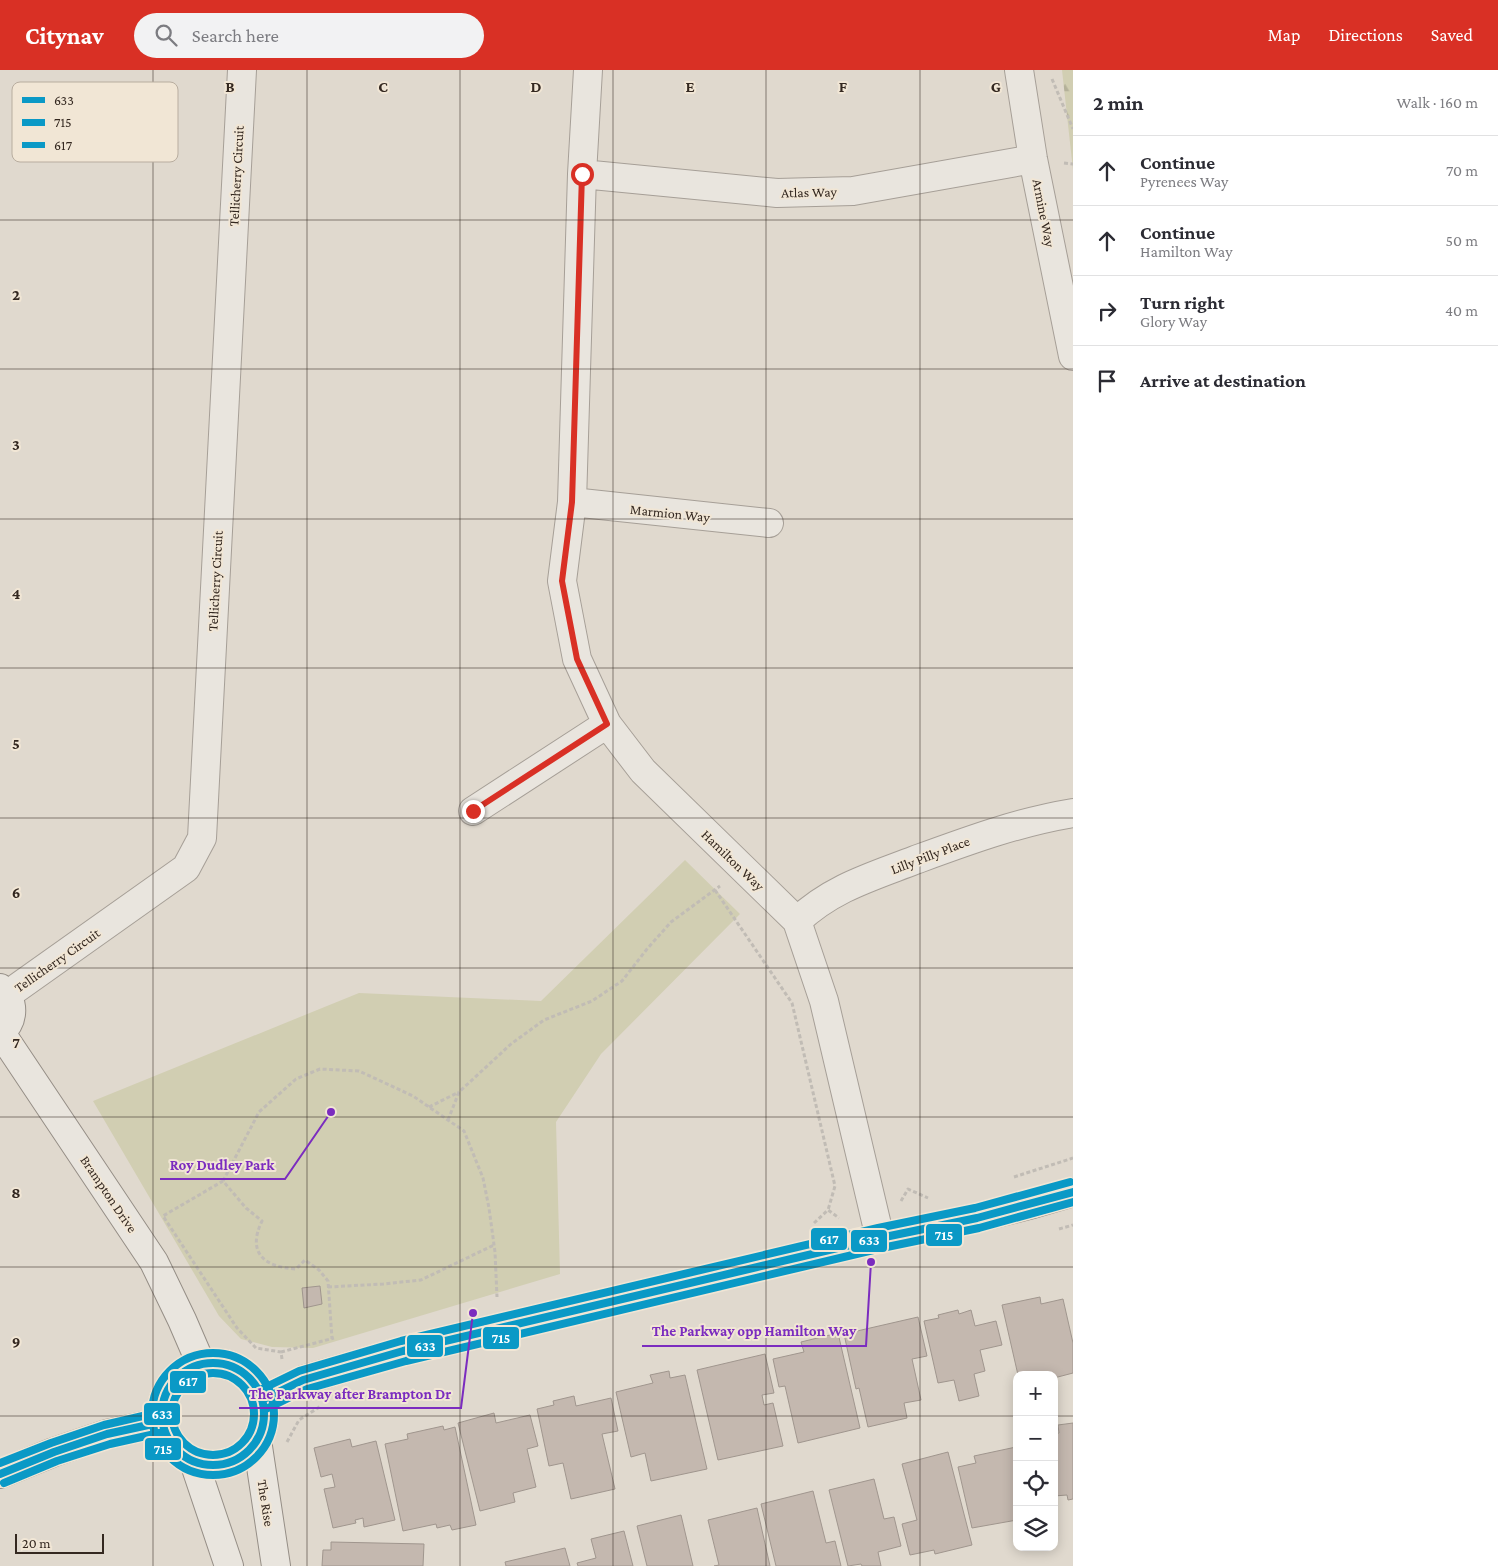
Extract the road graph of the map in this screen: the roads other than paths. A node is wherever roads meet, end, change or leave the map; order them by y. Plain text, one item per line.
1 (242, 70) edge
2 (588, 70) edge
3 (1019, 70) edge
4 (1033, 158) junction
5 (582, 174) junction
6 (1073, 356) edge
7 (572, 502) junction
8 (769, 523) dead end
9 (607, 724) junction
10 (473, 811) dead end
11 (1073, 813) edge
12 (797, 922) junction
13 (4, 991) edge
14 (0, 1033) edge
15 (1073, 1192) edge
16 (880, 1238) junction
17 (201, 1364) junction
18 (262, 1400) junction
19 (162, 1422) junction
20 (257, 1440) junction
21 (194, 1462) junction
22 (0, 1474) edge
23 (229, 1566) edge
24 (276, 1566) edge

1 - 13 street, Tellicherry Circuit
2 - 5 street, Hamilton Way
3 - 4 street, Armine Way
4 - 5 street, Atlas Way
4 - 6 street, Armine Way
5 - 7 street, Hamilton Way
7 - 8 street, Marmion Way
7 - 9 street, Hamilton Way
9 - 10 street
9 - 12 street, Hamilton Way
11 - 12 street, Lilly Pilly Place
12 - 16 street, Hamilton Way
13 - 14 street
14 - 17 street, Brampton Drive
15 - 16 street
16 - 18 street
17 - 18 street
17 - 19 street
18 - 20 street
19 - 21 street
19 - 22 street
20 - 21 street
20 - 24 street, The Rise
21 - 23 street

